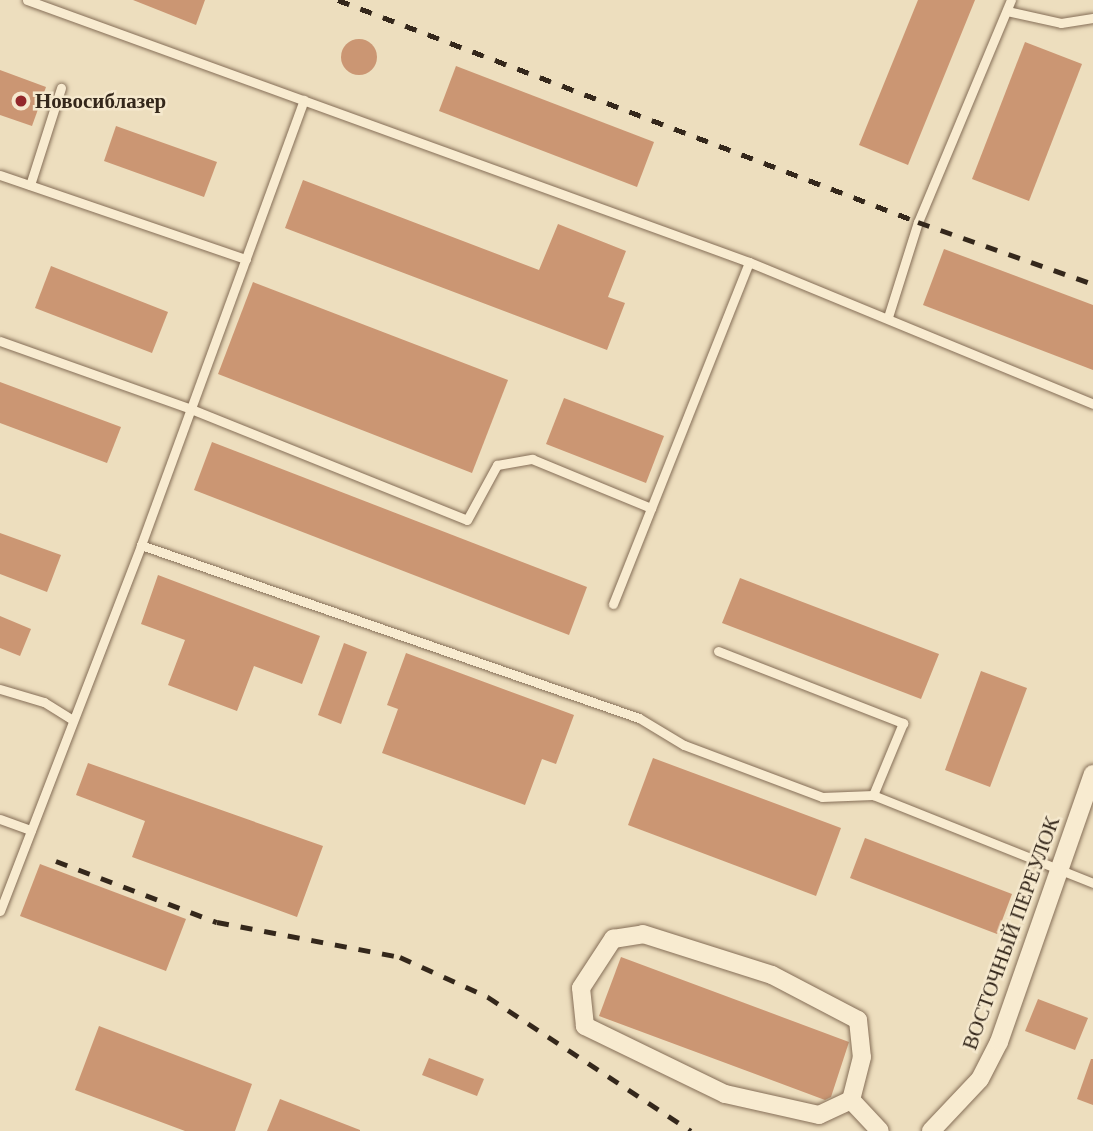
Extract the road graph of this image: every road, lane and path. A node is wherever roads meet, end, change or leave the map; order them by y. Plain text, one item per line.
1 (27, 0) edge
2 (1012, 0) edge
3 (1007, 11) junction
4 (1093, 18) edge
5 (61, 88) dead end
6 (304, 100) junction
7 (0, 175) edge
8 (30, 185) junction
9 (246, 259) junction
10 (749, 262) junction
11 (888, 317) junction
12 (0, 341) edge
13 (1093, 404) edge
14 (191, 409) junction
15 (651, 509) junction
16 (141, 545) junction
17 (613, 604) dead end
18 (718, 651) dead end
19 (0, 689) edge
20 (73, 720) junction
21 (1093, 774) edge
22 (873, 795) junction
23 (0, 819) edge
24 (31, 830) junction
25 (1057, 871) junction
26 (1093, 883) edge
27 (0, 911) edge
28 (851, 1100) junction
29 (880, 1131) edge
30 (931, 1131) edge

1 - 6 lane
2 - 3 lane
3 - 4 lane
3 - 11 lane
5 - 8 lane
6 - 9 lane
6 - 10 lane
7 - 8 lane
8 - 9 lane
9 - 14 lane
10 - 11 lane
10 - 15 lane
11 - 13 lane
12 - 14 lane
14 - 15 lane
14 - 16 lane
15 - 17 lane
16 - 20 lane
16 - 22 lane
18 - 22 lane
19 - 20 lane
20 - 24 lane
21 - 25 street, ВОСТОЧНЫЙ ПЕРЕУЛОК
22 - 25 lane
23 - 24 lane
24 - 27 lane
25 - 26 lane
25 - 30 street, ВОСТОЧНЫЙ ПЕРЕУЛОК
28 - 28 street
28 - 29 street

